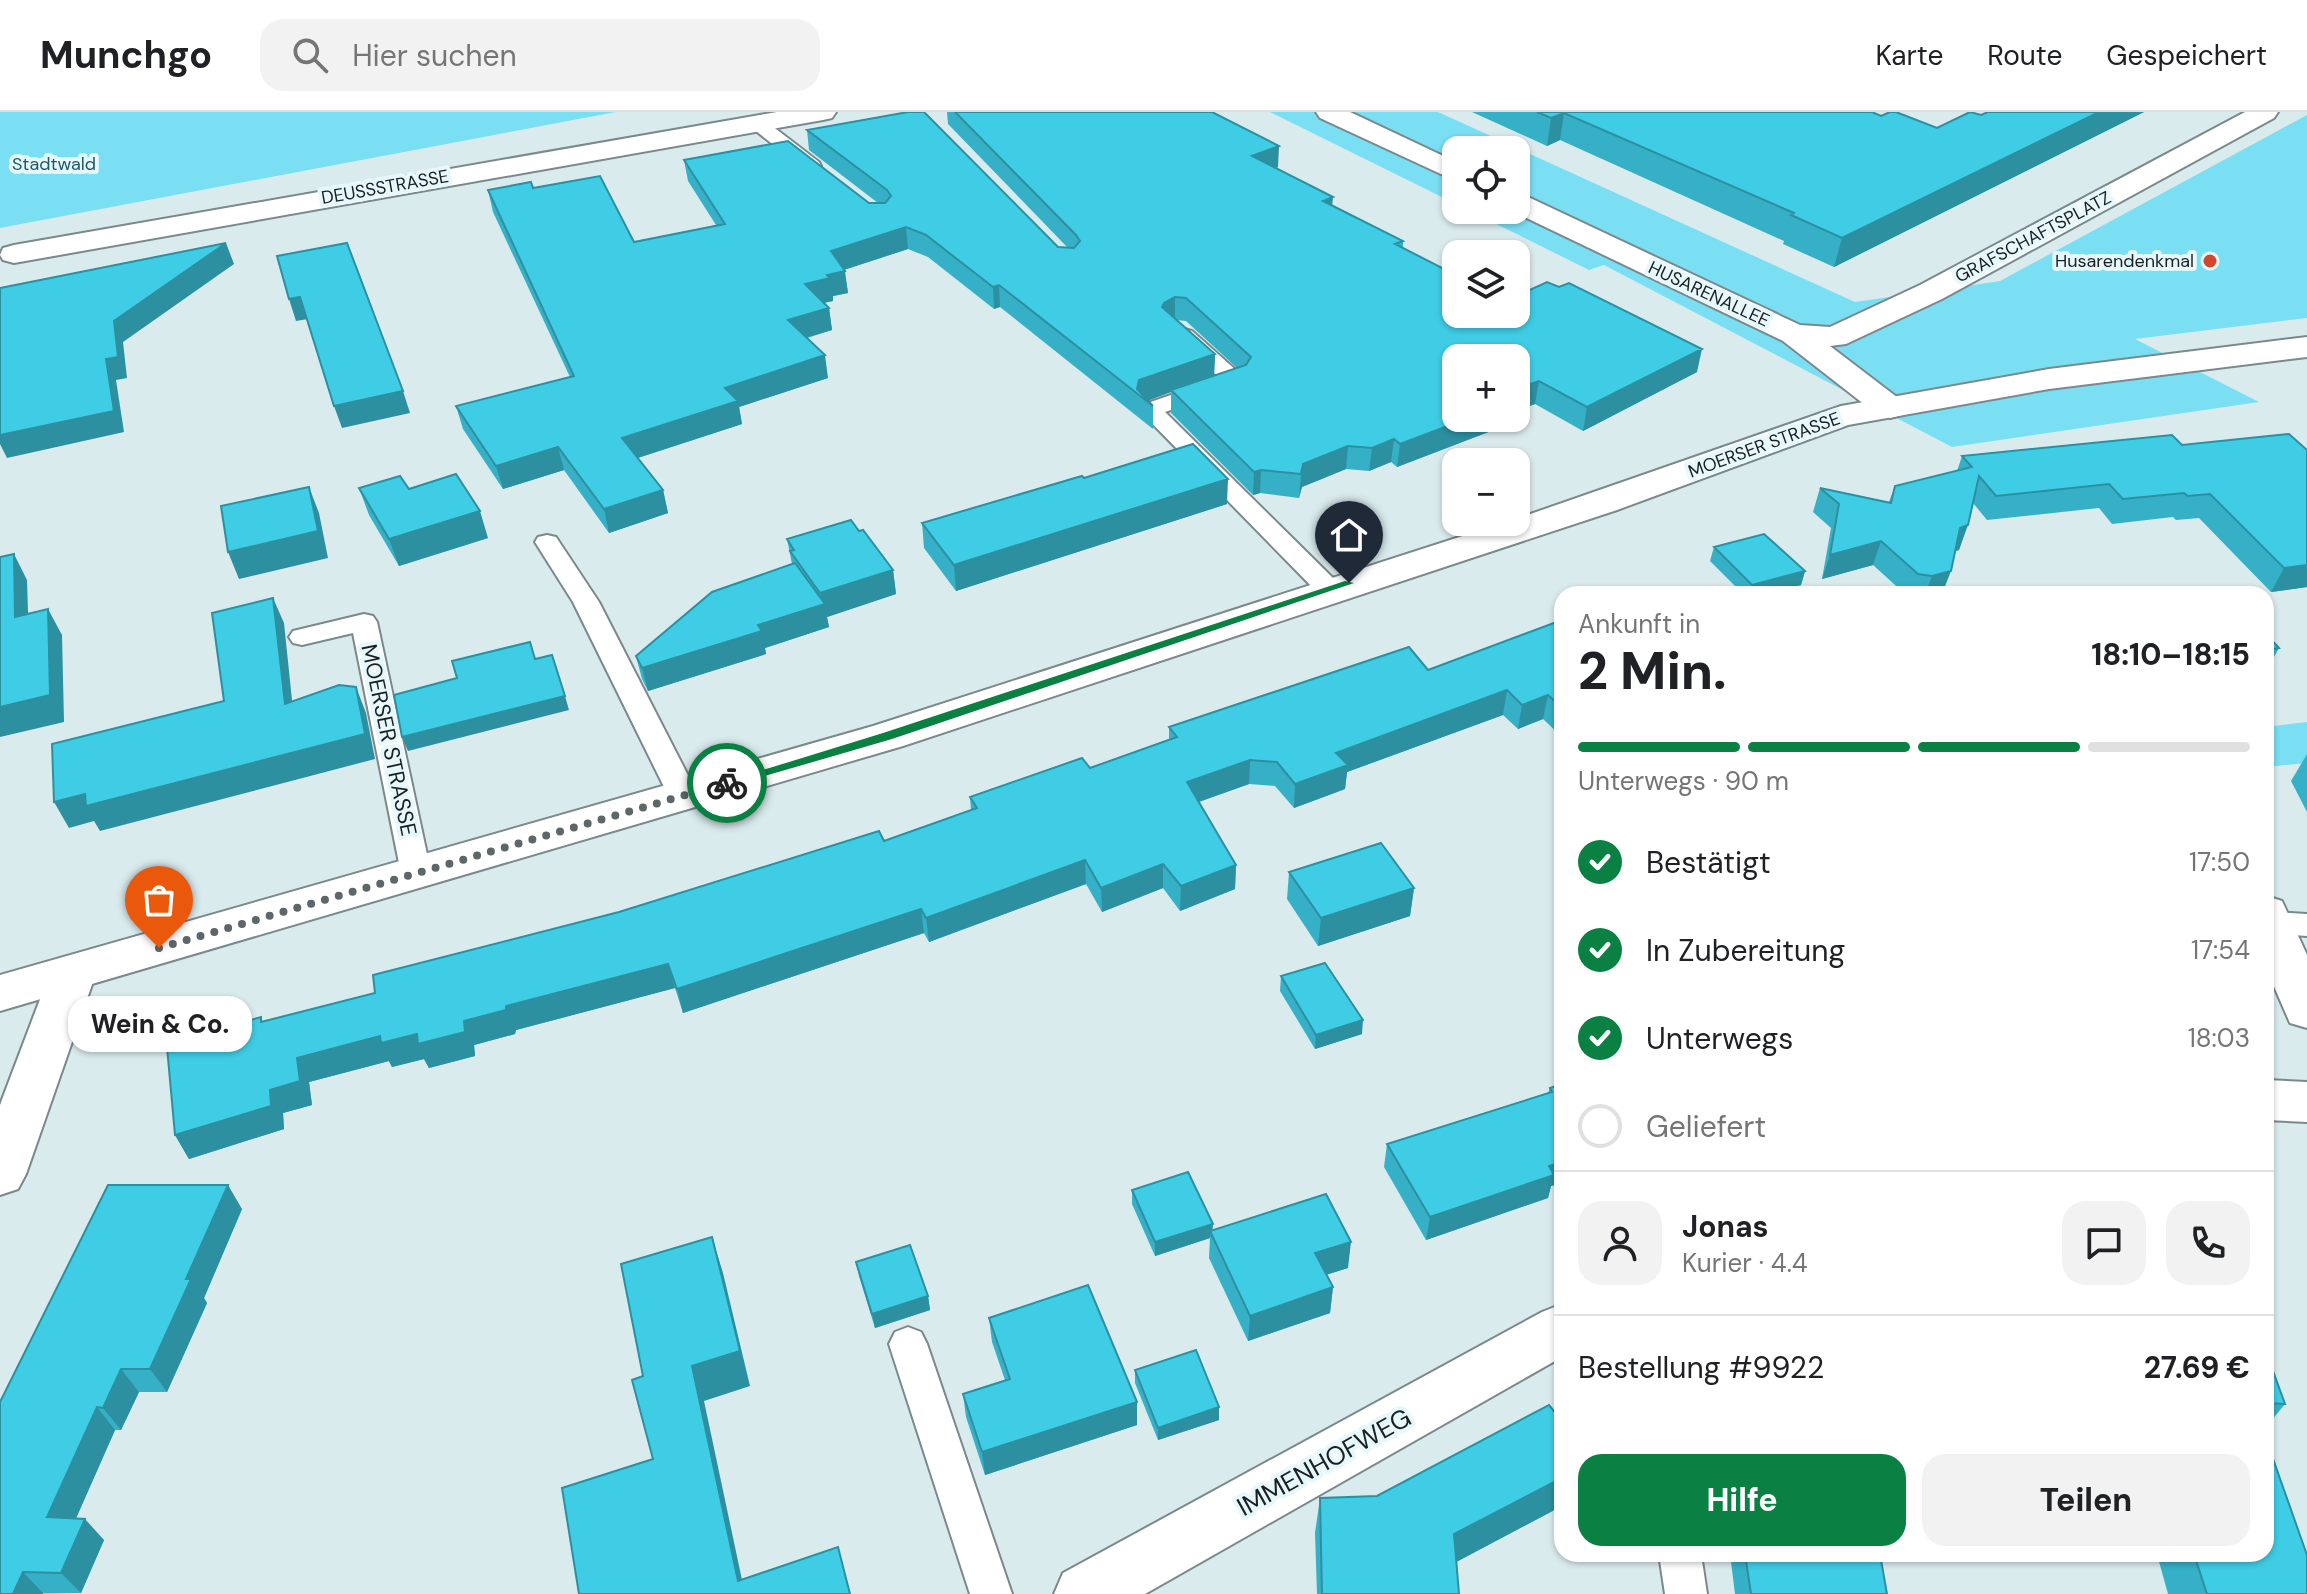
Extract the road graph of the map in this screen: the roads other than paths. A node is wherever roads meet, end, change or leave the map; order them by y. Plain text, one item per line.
1 (823, 112) edge
2 (1329, 112) edge
3 (2265, 112) edge
4 (757, 123) junction
5 (1442, 166) edge
6 (831, 180) edge
7 (1530, 209) edge
8 (14, 254) dead end
9 (1176, 328) edge
10 (1794, 334) junction
11 (2307, 347) edge
12 (1890, 408) junction
13 (547, 542) dead end
14 (1329, 589) junction
15 (302, 637) dead end
16 (683, 795) junction
17 (416, 873) junction
18 (2281, 920) edge
19 (73, 973) junction
20 (0, 993) edge
21 (2307, 1010) edge
22 (2274, 1100) edge
23 (2307, 1102) edge
24 (0, 1174) edge
25 (1554, 1333) edge
26 (908, 1344) dead end
27 (1681, 1562) edge
28 (991, 1594) edge
29 (1085, 1594) edge
30 (1686, 1594) edge

1 - 4 street, DEUSSSTRASSE
2 - 5 street
3 - 10 street, GRAFSCHAFTSPLATZ
4 - 6 lane
4 - 8 street, DEUSSSTRASSE
7 - 10 street, HUSARENALLEE
9 - 14 lane
10 - 12 street, HUSARENALLEE
11 - 12 street, MOERSER STRASSE
12 - 14 street, MOERSER STRASSE
13 - 16 lane
14 - 16 street, MOERSER STRASSE
15 - 17 lane, MOERSER STRASSE
16 - 17 street, MOERSER STRASSE
17 - 19 street, MOERSER STRASSE
18 - 21 street
19 - 20 street, MOERSER STRASSE
19 - 24 street
22 - 23 street
25 - 29 street, IMMENHOFWEG
26 - 28 lane
27 - 30 lane

